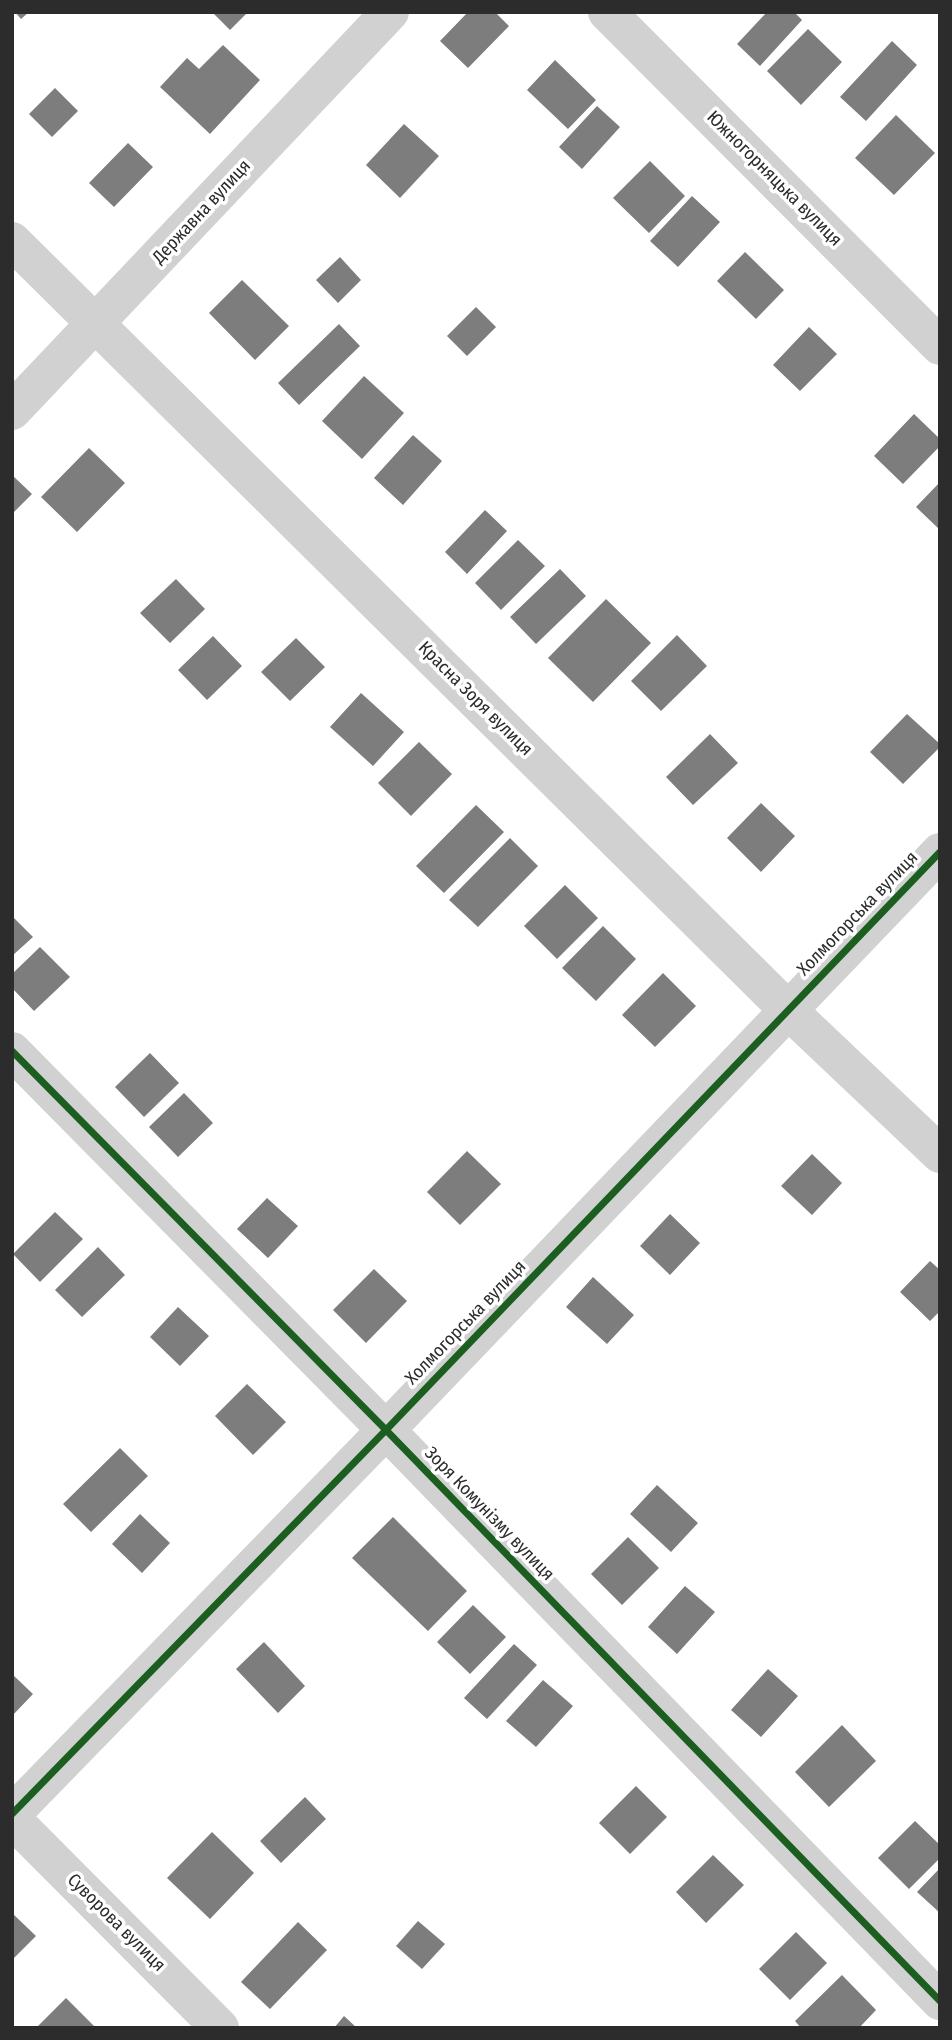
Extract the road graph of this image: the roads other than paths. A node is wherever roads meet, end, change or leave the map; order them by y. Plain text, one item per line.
1 (390, 12) edge
2 (607, 12) edge
3 (12, 241) edge
4 (97, 323) junction
5 (940, 346) edge
6 (12, 411) edge
7 (940, 852) edge
8 (788, 1010) junction
9 (12, 1051) edge
10 (940, 1154) edge
11 (386, 1430) junction
12 (12, 1816) edge
13 (940, 2001) edge
14 (220, 2028) edge

1 - 4 street, Державна вулиця
2 - 5 street, Южногорняцька вулиця
3 - 4 street, Красна Зоря вулиця
4 - 6 street, Державна вулиця
4 - 8 street, Красна Зоря вулиця
7 - 8 street, Холмогорська вулиця
8 - 10 street, Красна Зоря вулиця
8 - 11 street, Холмогорська вулиця
9 - 11 street, Зоря Комунізму вулиця
11 - 12 street, Холмогорська вулиця
11 - 13 street, Зоря Комунізму вулиця
12 - 14 street, Суворова вулиця

